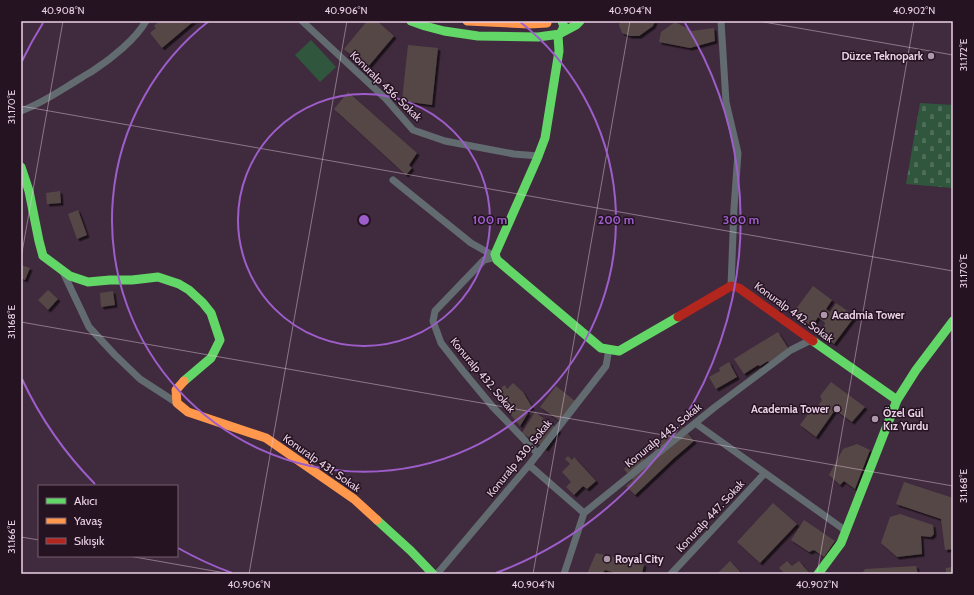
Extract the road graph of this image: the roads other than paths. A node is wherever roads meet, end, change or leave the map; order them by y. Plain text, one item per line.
1 (146, 21) edge
2 (302, 21) edge
3 (411, 21) edge
4 (468, 21) edge
5 (562, 21) edge
6 (580, 21) edge
7 (721, 21) edge
8 (547, 22) edge
9 (558, 34) junction
10 (21, 111) edge
11 (539, 156) junction
12 (21, 167) edge
13 (393, 180) dead end
14 (496, 257) junction
15 (62, 270) junction
16 (731, 286) junction
17 (953, 322) edge
18 (811, 340) junction
19 (609, 349) junction
20 (897, 400) junction
21 (177, 403) junction
22 (695, 423) junction
23 (538, 454) junction
24 (529, 465) junction
25 (765, 472) junction
26 (584, 513) junction
27 (846, 530) junction
28 (433, 574) edge
29 (437, 574) edge
30 (564, 574) edge
31 (671, 574) edge
32 (818, 574) edge

1 - 10 street
2 - 11 street, Konuralp 436. Sokak
3 - 9 street
4 - 8 street
5 - 9 street
6 - 9 street
7 - 16 street
8 - 9 street
9 - 11 street
11 - 14 street
12 - 15 street, Konuralp 431. Sokak
13 - 14 street
14 - 19 street
14 - 23 street, Konuralp 432. Sokak
15 - 21 street, Konuralp 431. Sokak
15 - 21 street, Konuralp 431. Sokak
16 - 18 street, Konuralp 442. Sokak
16 - 19 street
17 - 20 street
18 - 20 street, Konuralp 442. Sokak
18 - 22 street, Konuralp 443. Sokak
19 - 23 street, Konuralp 430. Sokak
20 - 27 street
21 - 28 street, Konuralp 431. Sokak
22 - 25 street
22 - 26 street, Konuralp 443. Sokak
23 - 24 street, Konuralp 430. Sokak
24 - 26 street
24 - 29 street, Konuralp 430. Sokak
25 - 27 street
25 - 31 street, Konuralp 447. Sokak
26 - 30 street
27 - 32 street

